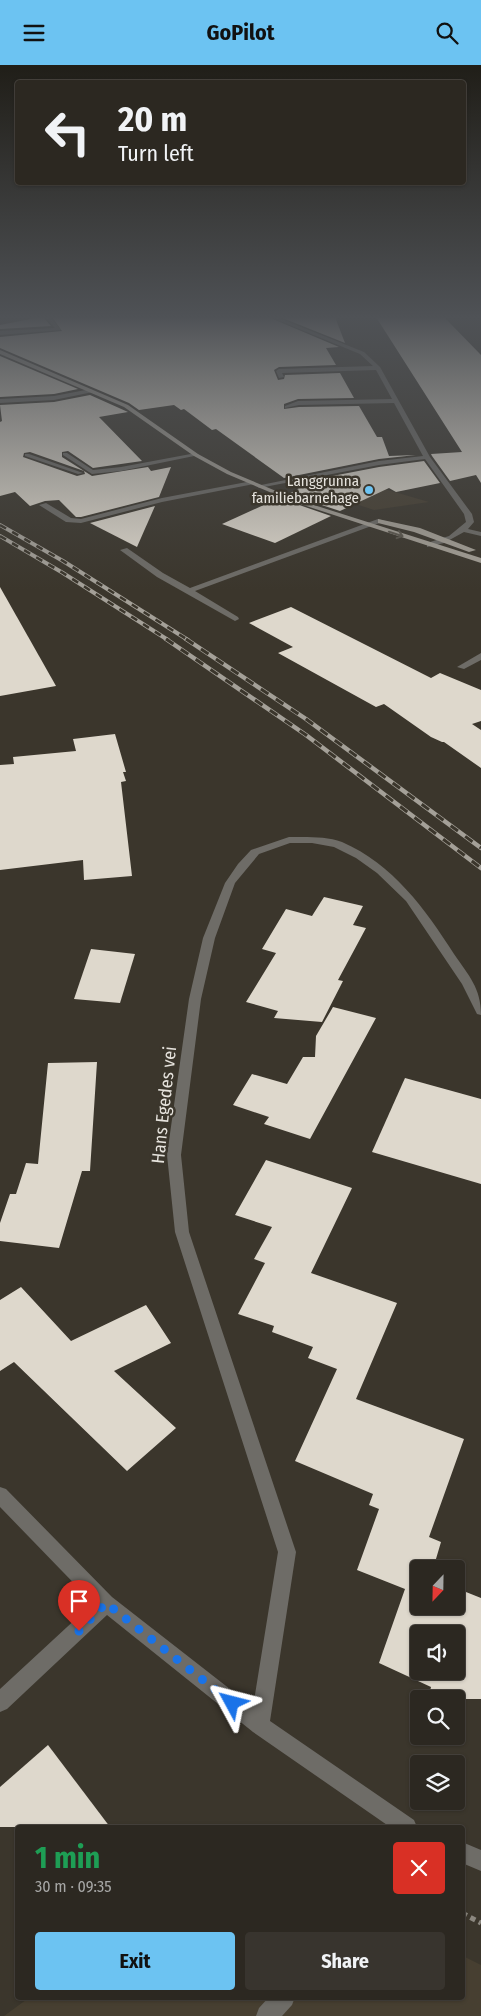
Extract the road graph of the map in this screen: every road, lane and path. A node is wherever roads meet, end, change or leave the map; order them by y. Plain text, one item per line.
1 (129, 408) edge
2 (401, 408) edge
3 (64, 454) dead end
4 (27, 455) dead end
5 (196, 455) junction
6 (427, 457) junction
7 (92, 472) junction
8 (80, 473) junction
9 (67, 475) dead end
10 (252, 483) junction
11 (264, 488) junction
12 (43, 505) dead end
13 (380, 521) junction
14 (369, 525) junction
15 (463, 531) junction
16 (481, 533) edge
17 (448, 541) junction
18 (430, 545) junction
19 (124, 550) dead end
20 (459, 554) junction
21 (481, 554) edge
22 (481, 561) edge
23 (189, 591) junction
24 (235, 619) dead end
25 (481, 656) edge
26 (461, 667) dead end
27 (481, 1011) edge
28 (0, 1495) edge
29 (106, 1603) junction
30 (0, 1702) edge
31 (260, 1725) junction
32 (401, 1825) edge
33 (465, 1854) edge
34 (481, 1861) edge
35 (465, 1915) edge
36 (481, 1923) edge
37 (281, 2000) edge
38 (267, 2016) edge

1 - 5 main road
2 - 6 street
3 - 7 street
4 - 8 street
5 - 7 street
5 - 10 main road
6 - 11 street
6 - 15 street
7 - 8 street
8 - 9 street
10 - 11 main road
10 - 12 street
11 - 13 main road
11 - 14 main road
13 - 14 street
13 - 17 main road
14 -> 18 main road
14 - 23 street
15 - 16 street
15 - 17 street
17 - 18 street
17 - 20 street
17 - 21 main road
18 - 20 main road
19 - 23 street
20 - 22 main road
23 - 24 street
25 - 26 street
27 - 31 street, Hans Egedes vei
28 - 29 street
29 - 30 street
29 - 31 street
31 - 32 street
33 - 34 street
35 - 36 path
37 - 38 street

